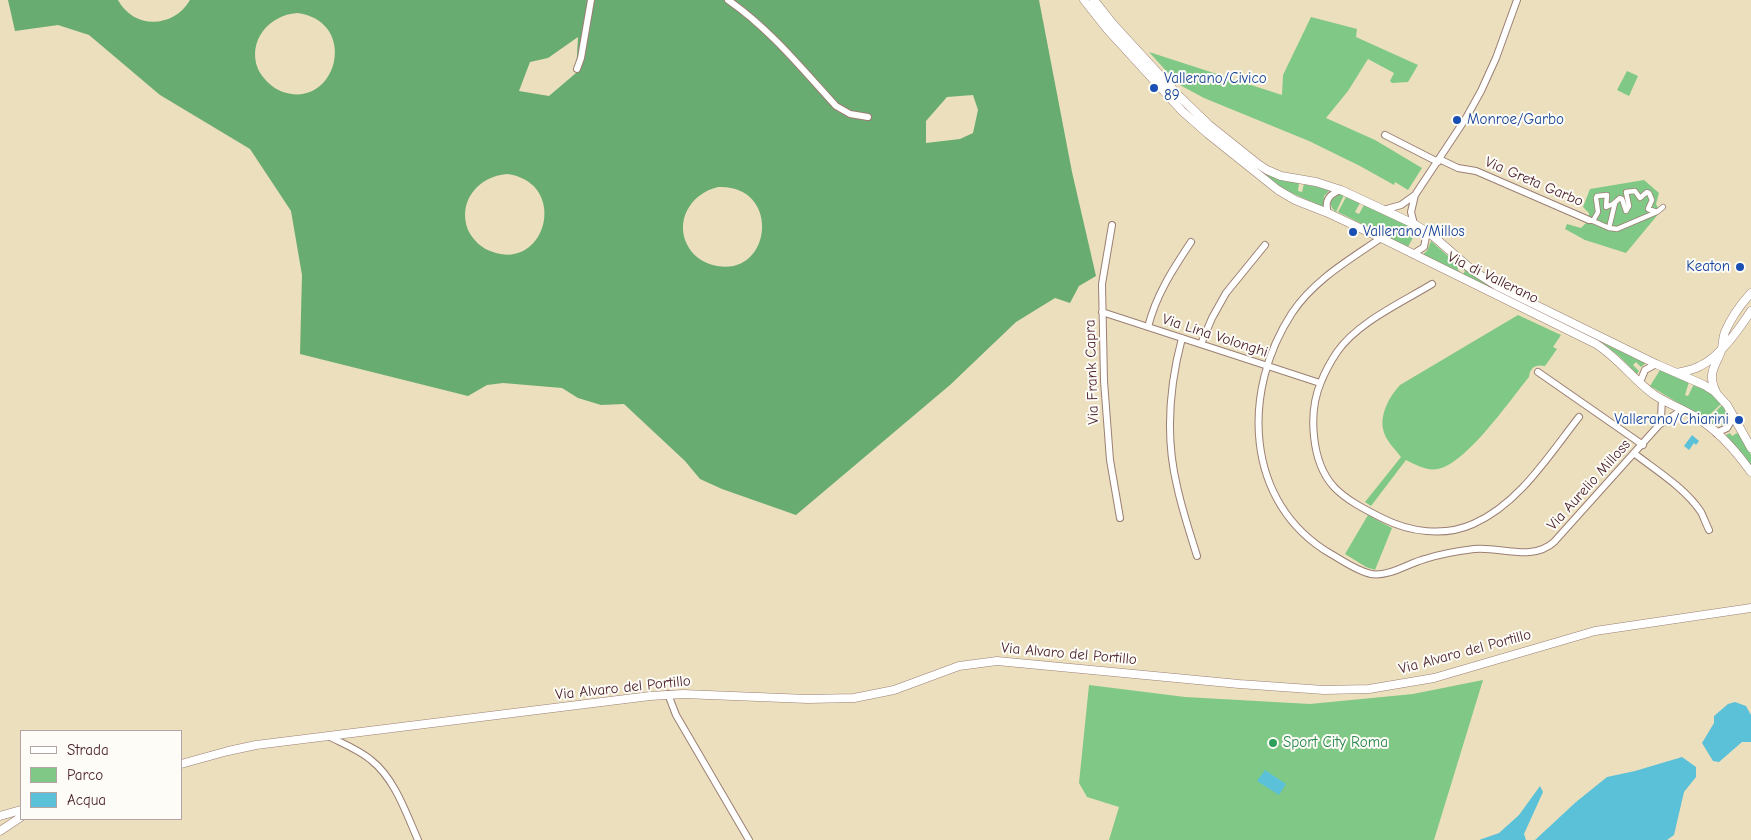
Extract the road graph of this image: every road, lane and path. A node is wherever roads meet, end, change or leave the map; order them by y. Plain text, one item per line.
1 (591, 0) edge
2 (728, 0) edge
3 (1084, 0) edge
4 (1094, 0) edge
5 (1517, 0) edge
6 (577, 69) dead end
7 (868, 117) dead end
8 (1385, 135) dead end
9 (1438, 161) junction
10 (1341, 190) junction
11 (1415, 195) junction
12 (1615, 202) junction
13 (1663, 207) dead end
14 (1382, 210) junction
15 (1657, 212) junction
16 (1328, 213) junction
17 (1591, 221) junction
18 (1414, 224) junction
19 (1112, 225) dead end
20 (1609, 228) junction
21 (1427, 232) junction
22 (1381, 238) junction
23 (1191, 242) dead end
24 (1265, 245) dead end
25 (1413, 254) junction
26 (1432, 284) dead end
27 (1751, 293) edge
28 (1102, 312) junction
29 (1751, 312) edge
30 (1148, 327) junction
31 (1182, 338) junction
32 (1201, 344) junction
33 (1722, 348) junction
34 (1656, 364) junction
35 (1267, 366) junction
36 (1538, 372) dead end
37 (1677, 373) junction
38 (1640, 382) junction
39 (1320, 383) junction
40 (1718, 396) junction
41 (1662, 399) junction
42 (1682, 410) junction
43 (1734, 416) junction
44 (1579, 417) dead end
45 (1659, 425) junction
46 (1716, 433) junction
47 (1643, 445) junction
48 (1751, 448) edge
49 (1635, 454) junction
50 (1751, 472) edge
51 (1120, 518) dead end
52 (1709, 530) dead end
53 (1197, 556) dead end
54 (1749, 609) edge
55 (668, 694) junction
56 (330, 737) junction
57 (182, 764) edge
58 (20, 810) edge
59 (0, 816) edge
60 (20, 817) edge
61 (0, 831) edge
62 (418, 840) edge
63 (749, 840) edge

1 - 6 street
2 - 7 street
3 - 16 street, Via di Vallerano
4 - 10 street, Via di Vallerano
5 - 9 street
8 - 9 street, Via Greta Garbo
9 - 11 street
9 - 17 street, Via Greta Garbo
10 - 14 street, Via di Vallerano
10 - 16 street
11 - 14 street
11 - 18 street
12 - 15 street
12 - 17 street
12 - 20 street
13 - 15 street
14 - 18 street, Via di Vallerano
15 - 20 street
16 - 22 street, Via di Vallerano
17 - 20 street
18 - 21 street, Via di Vallerano
19 - 28 street, Via Frank Capra
21 - 25 street
21 - 34 street, Via di Vallerano
22 - 25 street, Via di Vallerano
22 - 35 street, Via Aurelio Milloss
23 - 30 street
24 - 32 street
25 - 38 street, Via di Vallerano
26 - 39 street
27 - 33 street
28 - 30 street, Via Lina Volonghi
28 - 51 street, Via Frank Capra
29 - 33 street
30 - 31 street, Via Lina Volonghi
31 - 32 street, Via Lina Volonghi
31 - 53 street
32 - 35 street, Via Lina Volonghi
33 - 37 street
33 - 40 street
34 - 37 street, Via di Vallerano
34 - 38 street
35 - 39 street, Via Lina Volonghi
35 - 49 street, Via Aurelio Milloss
36 - 47 street
37 - 40 street, Via di Vallerano
38 - 41 street, Via di Vallerano
39 - 44 street
40 - 43 street, Via di Vallerano
41 - 42 street, Via di Vallerano
41 - 45 street
42 - 45 street, Via Aurelio Milloss
42 - 46 street, Via di Vallerano
43 - 46 street
43 - 48 street, Via di Vallerano
45 - 47 street, Via Aurelio Milloss
46 - 50 street, Via di Vallerano
47 - 49 street, Via Aurelio Milloss
49 - 52 street
54 - 55 street, Via Alvaro del Portillo
55 - 56 street, Via Alvaro del Portillo
55 - 63 street
56 - 57 street, Via Alvaro del Portillo
56 - 62 street
58 - 59 street
60 - 61 street

